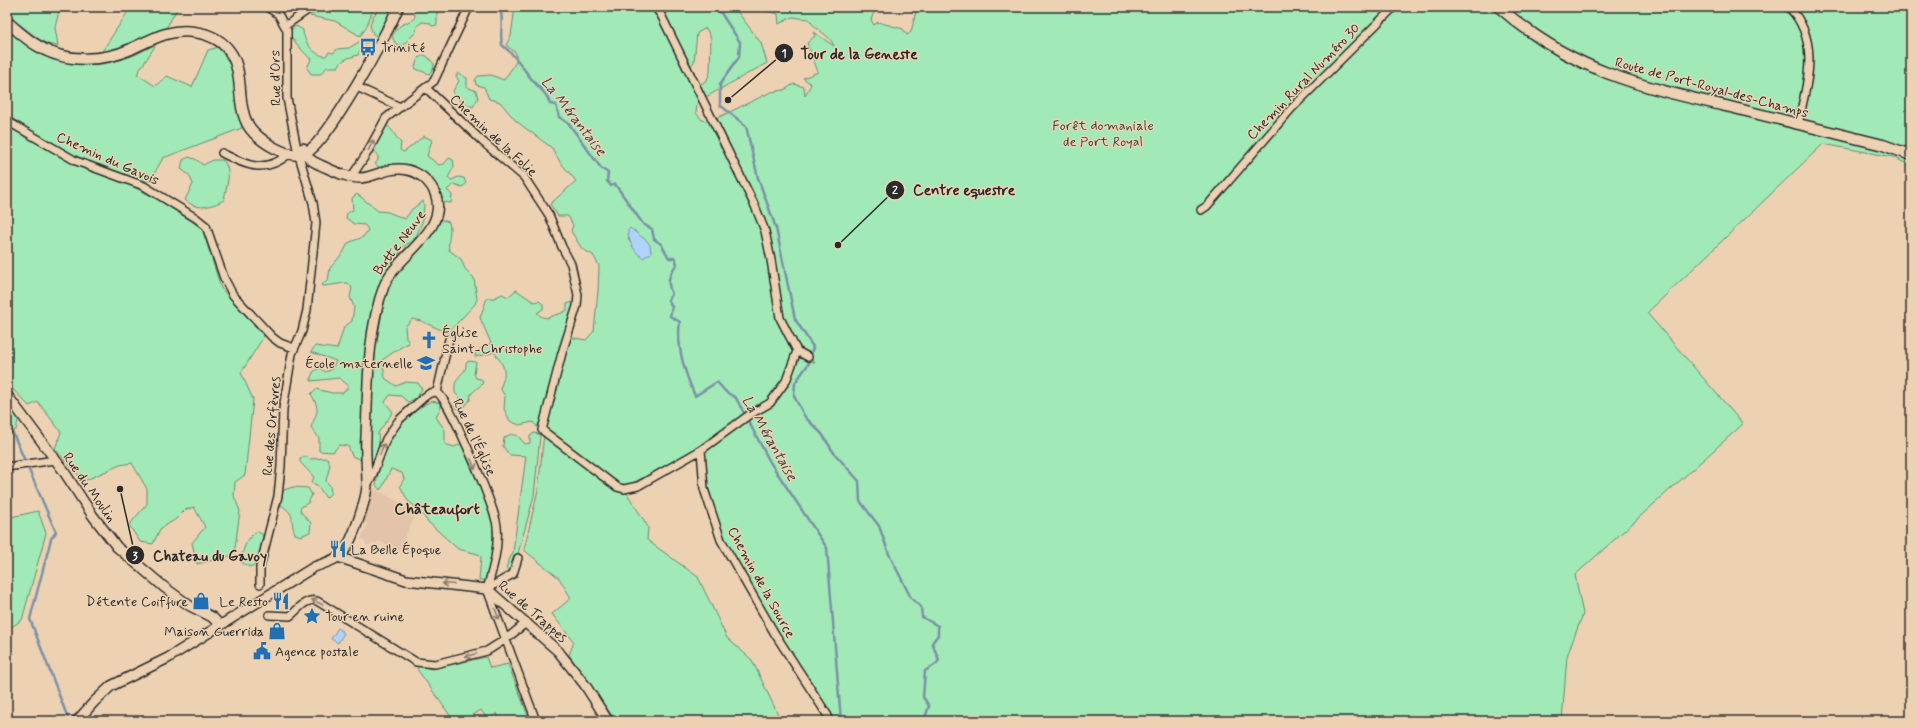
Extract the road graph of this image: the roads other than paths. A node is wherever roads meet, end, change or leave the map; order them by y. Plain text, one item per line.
1 (267, 7) edge
2 (312, 7) edge
3 (398, 7) edge
4 (469, 7) edge
5 (655, 7) edge
6 (1394, 7) edge
7 (1499, 7) edge
8 (1789, 7) edge
9 (7, 22) edge
10 (285, 26) junction
11 (355, 86) junction
12 (426, 88) junction
13 (400, 107) junction
14 (7, 121) edge
15 (1798, 124) junction
16 (222, 152) dead end
17 (298, 154) junction
18 (1911, 155) edge
19 (349, 177) junction
20 (1201, 210) dead end
21 (449, 339) dead end
22 (294, 348) junction
23 (797, 351) junction
24 (808, 357) dead end
25 (437, 392) junction
26 (7, 395) edge
27 (701, 450) junction
28 (55, 460) junction
29 (7, 467) edge
30 (367, 484) junction
31 (338, 557) junction
32 (518, 558) dead end
33 (260, 584) dead end
34 (487, 589) junction
35 (269, 615) dead end
36 (527, 622) junction
37 (220, 625) junction
38 (506, 640) junction
39 (828, 716) dead end
40 (78, 720) edge
41 (536, 721) edge
42 (608, 721) edge

1 - 10 street
2 - 10 street
3 - 11 main road
4 - 12 street
5 - 23 street
6 - 20 street, Chemin Rural Numéro 30
7 - 15 main road, Route de Port-Royal-des-Champs
8 - 15 street
9 - 17 main road
10 - 17 street, Rue d'Ors
11 - 13 street
11 - 17 main road
12 - 13 street
12 - 27 street, Chemin de la Folie
19 -> 13 street
14 - 22 street, Chemin du Gavois
15 - 18 main road, Route de Port-Royal-des-Champs
16 - 17 street
17 - 19 street, Butte Neuve
17 - 22 street, Rue des Orfèvres
19 - 30 street, Butte Neuve
21 - 25 street
22 - 33 street, Rue des Orfèvres
23 - 24 street
23 - 27 street
30 -> 25 street, Rue de l'Église
25 -> 34 street, Rue de l'Église
26 - 28 street, Rue du Moulin
27 - 39 street, Chemin de la Source
28 - 29 street
28 - 37 street, Rue du Moulin
30 - 31 street, Butte Neuve
34 -> 31 street, Rue de Trappes
31 - 37 street
32 - 34 street
34 - 36 street, Rue de Trappes
34 -> 38 street
38 -> 35 street
36 - 38 street
36 - 42 street, Rue de Trappes
37 - 40 street
38 - 41 street

